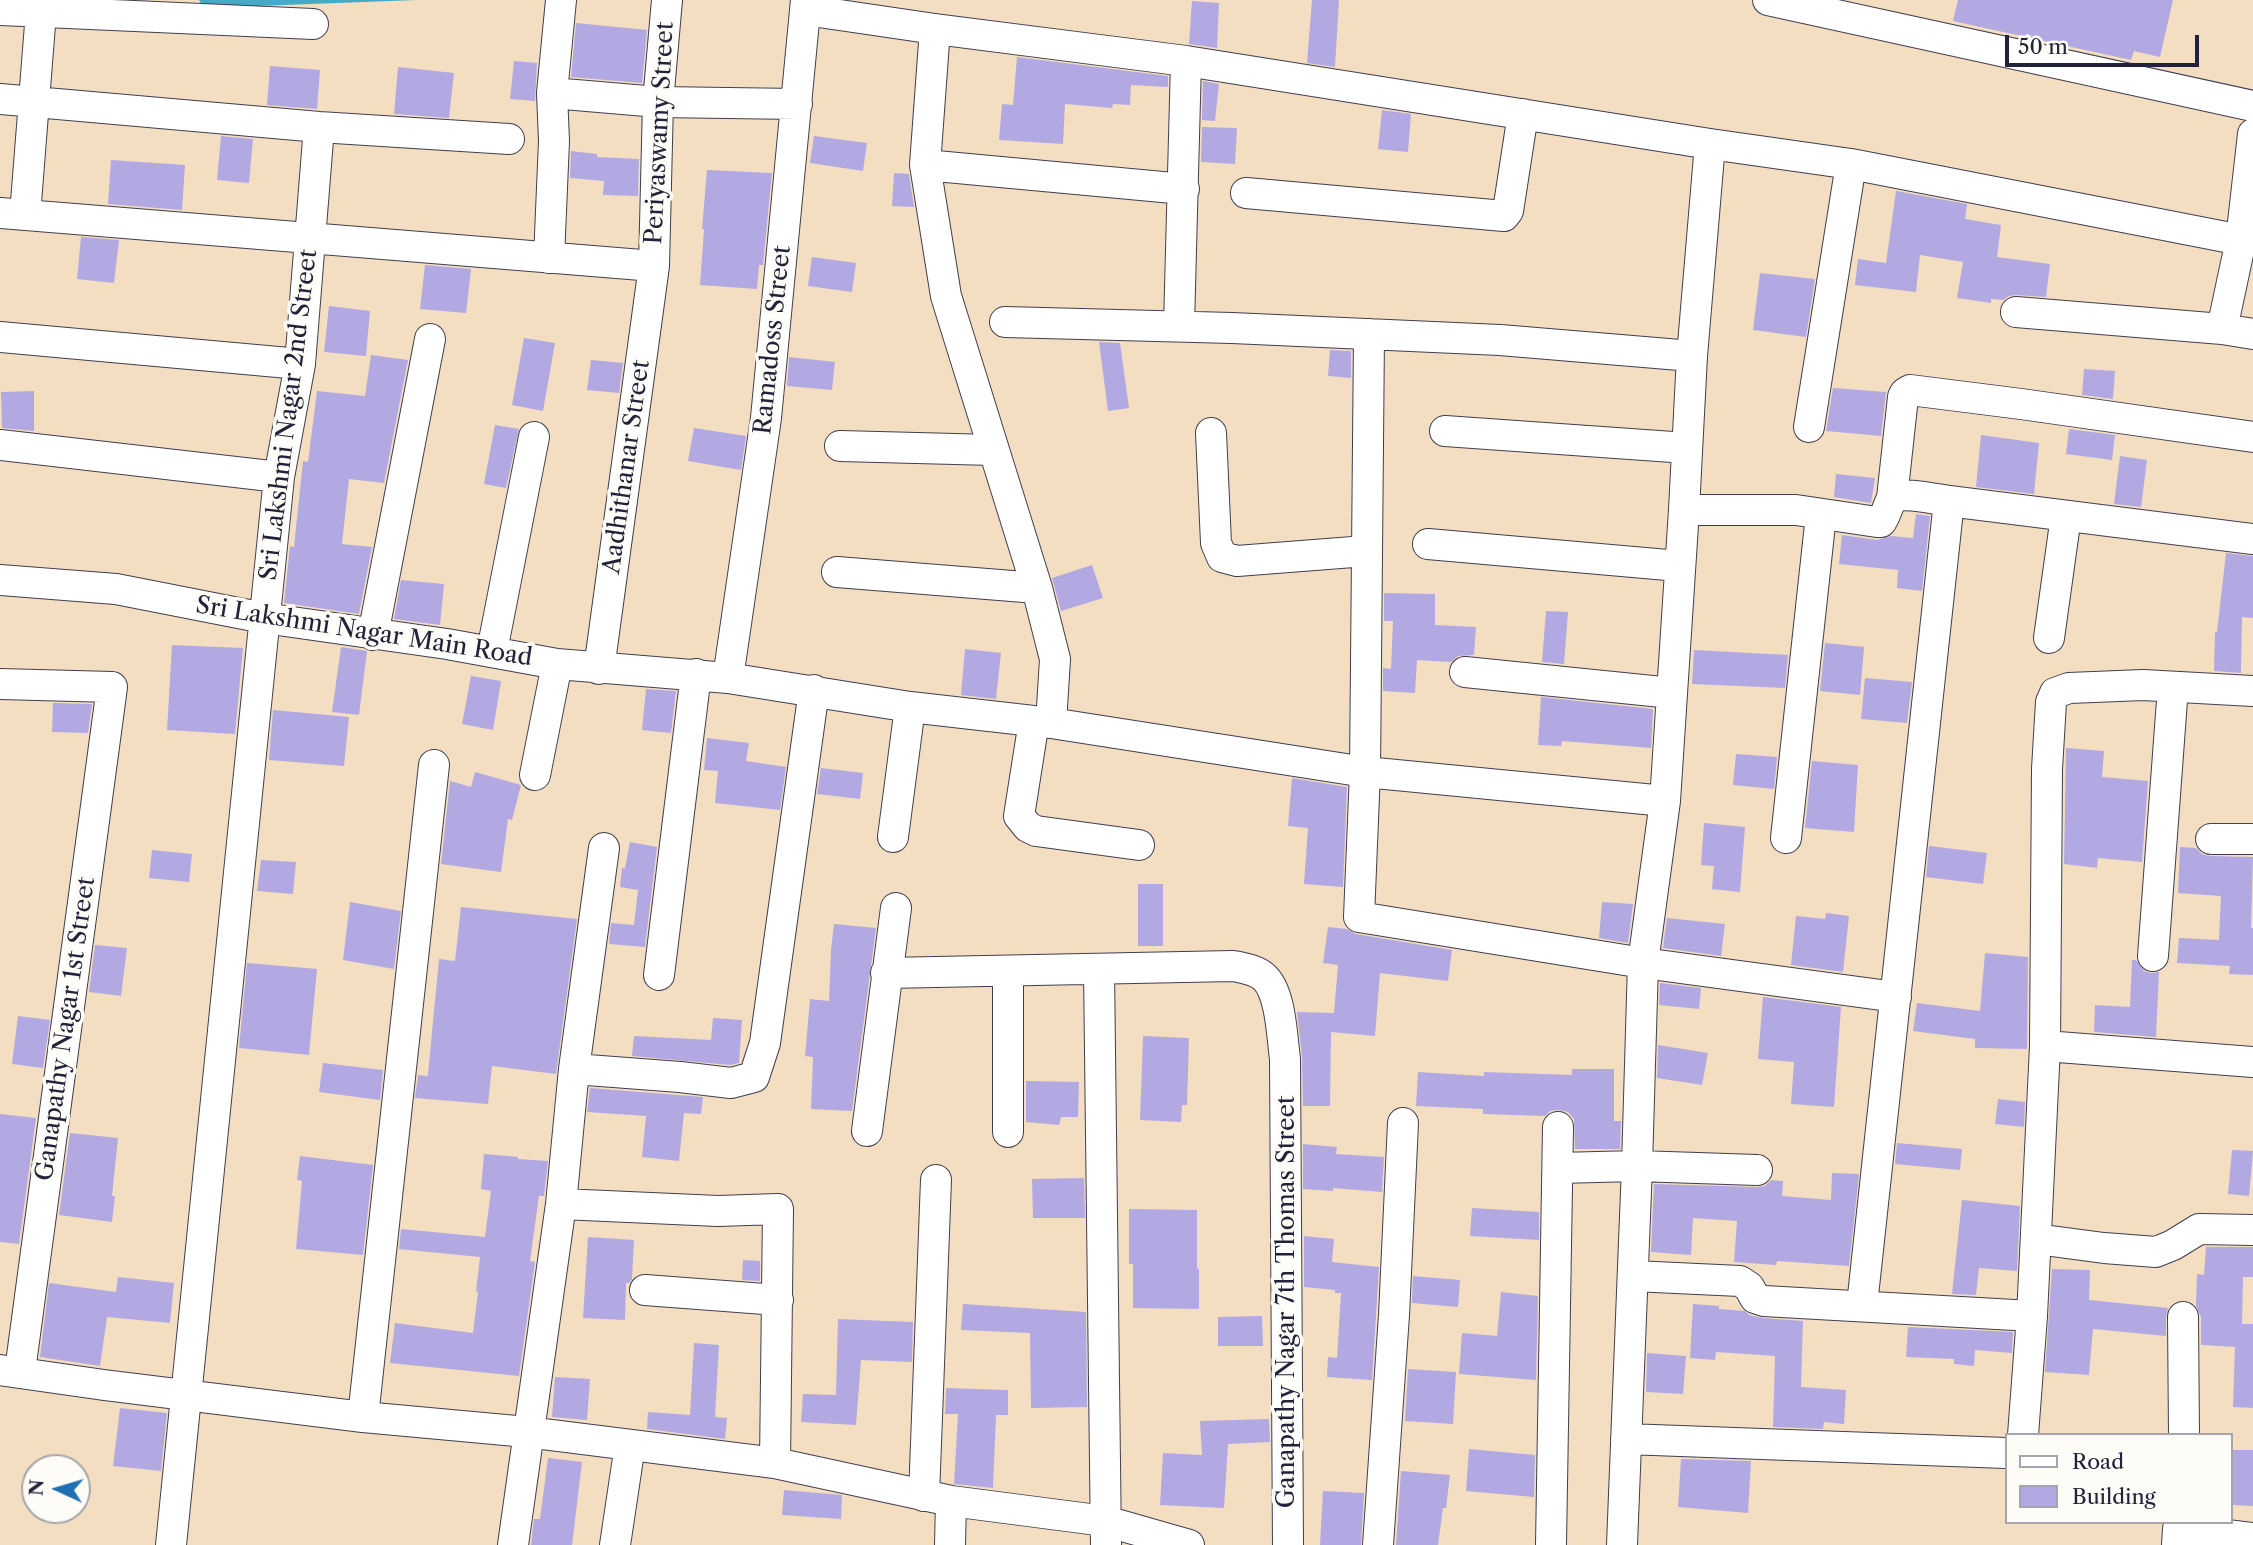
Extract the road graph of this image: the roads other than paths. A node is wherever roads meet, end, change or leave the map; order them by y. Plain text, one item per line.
1 (561, 0) edge
2 (667, 0) edge
3 (1768, 0) edge
4 (805, 5) edge
5 (0, 10) edge
6 (41, 12) junction
7 (313, 24) dead end
8 (935, 29) junction
9 (1186, 61) junction
10 (552, 93) junction
11 (0, 99) edge
12 (34, 101) junction
13 (658, 102) junction
14 (797, 104) junction
15 (2253, 106) edge
16 (1523, 114) junction
17 (319, 127) junction
18 (2253, 134) edge
19 (509, 139) dead end
20 (1710, 144) junction
21 (1851, 164) junction
22 (925, 165) junction
23 (1184, 189) junction
24 (1246, 194) dead end
25 (13, 214) edge
26 (311, 238) junction
27 (2241, 240) junction
28 (549, 258) junction
29 (654, 266) junction
30 (2016, 312) dead end
31 (1005, 322) dead end
32 (1179, 326) junction
33 (2222, 329) junction
34 (1369, 334) junction
35 (2253, 334) edge
36 (0, 337) edge
37 (430, 339) dead end
38 (1692, 356) junction
39 (300, 364) junction
40 (1809, 427) dead end
41 (1445, 431) dead end
42 (1211, 433) dead end
43 (534, 437) dead end
44 (2253, 437) edge
45 (0, 445) edge
46 (839, 446) dead end
47 (1687, 448) junction
48 (993, 450) junction
49 (279, 477) junction
50 (1892, 498) junction
51 (1949, 501) junction
52 (1684, 510) junction
53 (1821, 515) junction
54 (2066, 516) junction
55 (2253, 540) edge
56 (1428, 544) dead end
57 (1366, 551) junction
58 (1679, 566) junction
59 (837, 572) dead end
60 (0, 580) edge
61 (1037, 588) junction
62 (264, 618) junction
63 (373, 635) junction
64 (2049, 638) dead end
65 (492, 651) junction
66 (558, 663) junction
67 (599, 668) junction
68 (1465, 672) dead end
69 (696, 674) junction
70 (728, 678) junction
71 (0, 684) edge
72 (2172, 687) junction
73 (814, 690) junction
74 (2253, 691) edge
75 (1672, 693) junction
76 (910, 707) junction
77 (1042, 722) junction
78 (434, 765) dead end
79 (1365, 772) junction
80 (535, 775) dead end
81 (1665, 801) junction
82 (893, 836) dead end
83 (1786, 838) dead end
84 (2211, 839) dead end
85 (2253, 839) edge
86 (1139, 845) dead end
87 (604, 848) dead end
88 (896, 908) dead end
89 (2153, 956) dead end
90 (1643, 962) junction
91 (1099, 969) junction
92 (1008, 971) junction
93 (886, 973) junction
94 (659, 975) dead end
95 (1896, 997) junction
96 (2045, 1046) junction
97 (2253, 1062) edge
98 (574, 1069) junction
99 (1403, 1123) dead end
100 (1559, 1127) dead end
101 (867, 1131) dead end
102 (1008, 1132) dead end
103 (1637, 1166) junction
104 (1558, 1168) junction
105 (1757, 1170) dead end
106 (936, 1180) dead end
107 (561, 1204) junction
108 (2253, 1230) edge
109 (2036, 1239) junction
110 (1633, 1276) junction
111 (645, 1290) dead end
112 (778, 1300) junction
113 (1861, 1306) junction
114 (2032, 1316) junction
115 (2183, 1317) dead end
116 (10, 1371) edge
117 (184, 1395) junction
118 (363, 1418) junction
119 (527, 1432) junction
120 (2023, 1433) edge
121 (2184, 1433) edge
122 (1626, 1439) junction
123 (630, 1445) junction
124 (2004, 1453) edge
125 (775, 1463) junction
126 (937, 1498) junction
127 (2178, 1532) edge
128 (1106, 1533) edge
129 (2253, 1538) edge
130 (171, 1545) edge
131 (513, 1545) edge
132 (615, 1545) edge
133 (950, 1545) edge
134 (1189, 1545) edge
135 (1288, 1545) edge
136 (1378, 1545) edge
137 (1551, 1545) edge
138 (1622, 1545) edge

1 - 10 street
2 - 13 street, Periyaswamy Street
3 - 15 street
4 - 8 street
4 - 14 street, Ramadoss Street
5 - 6 street
6 - 7 street
6 - 12 street
8 - 9 street
8 - 22 street
9 - 16 street
9 - 23 street
10 - 13 street
10 - 28 street
11 - 12 street
12 - 17 street
12 - 25 street
13 - 14 street
13 - 29 street, Periyaswamy Street
14 - 70 street, Ramadoss Street
16 - 20 street
16 - 24 street
17 - 19 street
17 - 26 street, Sri Lakshmi Nagar 2nd Street
18 - 27 street
20 - 21 street
20 - 38 street
21 - 27 street
21 - 40 street
22 - 23 street
22 - 48 street
23 - 32 street
25 - 26 street
26 - 28 street
26 - 39 street, Sri Lakshmi Nagar 2nd Street
27 - 33 street
28 - 29 street
29 - 67 street, Aadhithanar Street
30 - 33 street
31 - 32 street
32 - 34 street
33 - 35 street
34 - 38 street
34 - 57 street
36 - 39 street
37 - 63 street
38 - 47 street
39 - 49 street, Sri Lakshmi Nagar 2nd Street
41 - 47 street
42 - 57 street
43 - 65 street
44 - 50 street
45 - 49 street
46 - 48 street
47 - 52 street
48 - 61 street
49 - 62 street, Sri Lakshmi Nagar 2nd Street
50 - 51 street
50 - 53 street
51 - 54 street
51 - 95 street
52 - 53 street
52 - 58 street
53 - 83 street
54 - 55 street
54 - 64 street
56 - 58 street
57 - 79 street
58 - 75 street
59 - 61 street
60 - 62 street, Sri Lakshmi Nagar Main Road
61 - 77 street
62 - 63 street, Sri Lakshmi Nagar Main Road
62 - 117 street, Sri Lakshmi Nagar 2nd Street
63 - 65 street, Sri Lakshmi Nagar Main Road
65 - 66 street, Sri Lakshmi Nagar Main Road
66 - 67 street, Sri Lakshmi Nagar Main Road
66 - 80 street
67 - 69 street, Sri Lakshmi Nagar Main Road
68 - 75 street
69 - 70 street, Sri Lakshmi Nagar Main Road
69 - 94 street
70 - 73 street, Sri Lakshmi Nagar Main Road
71 - 116 street, Ganapathy Nagar 1st Street
72 - 74 street
72 - 89 street
72 - 96 street
73 - 76 street, Sri Lakshmi Nagar Main Road
73 - 98 street
75 - 81 street
76 - 77 street, Sri Lakshmi Nagar Main Road
76 - 82 street
77 - 79 street, Sri Lakshmi Nagar Main Road
77 - 86 street
78 - 118 street
79 - 81 street, Sri Lakshmi Nagar Main Road
79 - 90 street
81 - 90 street
84 - 85 street
87 - 98 street
88 - 93 street
90 - 95 street
90 - 103 street
91 - 92 street, Ganapathy Nagar 7th Thomas Street
91 - 128 street
91 - 135 street, Ganapathy Nagar 7th Thomas Street
92 - 93 street, Ganapathy Nagar 7th Thomas Street
92 - 102 street
93 - 101 street
95 - 113 street
96 - 97 street
96 - 109 street
98 - 107 street
99 - 136 street
100 - 104 street
103 - 104 street
103 - 105 street
103 - 110 street
104 - 137 street
106 - 126 street
107 - 112 street
107 - 119 street
108 - 109 street
109 - 114 street
110 - 113 street
110 - 122 street
111 - 112 street
112 - 125 street
113 - 114 street
114 - 120 street
115 - 121 street
116 - 117 street
117 - 118 street
117 - 130 street, Sri Lakshmi Nagar 2nd Street
118 - 119 street
119 - 123 street
119 - 131 street
122 - 124 street
122 - 138 street
123 - 125 street
123 - 132 street
125 - 126 street
126 - 128 street
126 - 133 street
127 - 129 street
128 - 134 street

